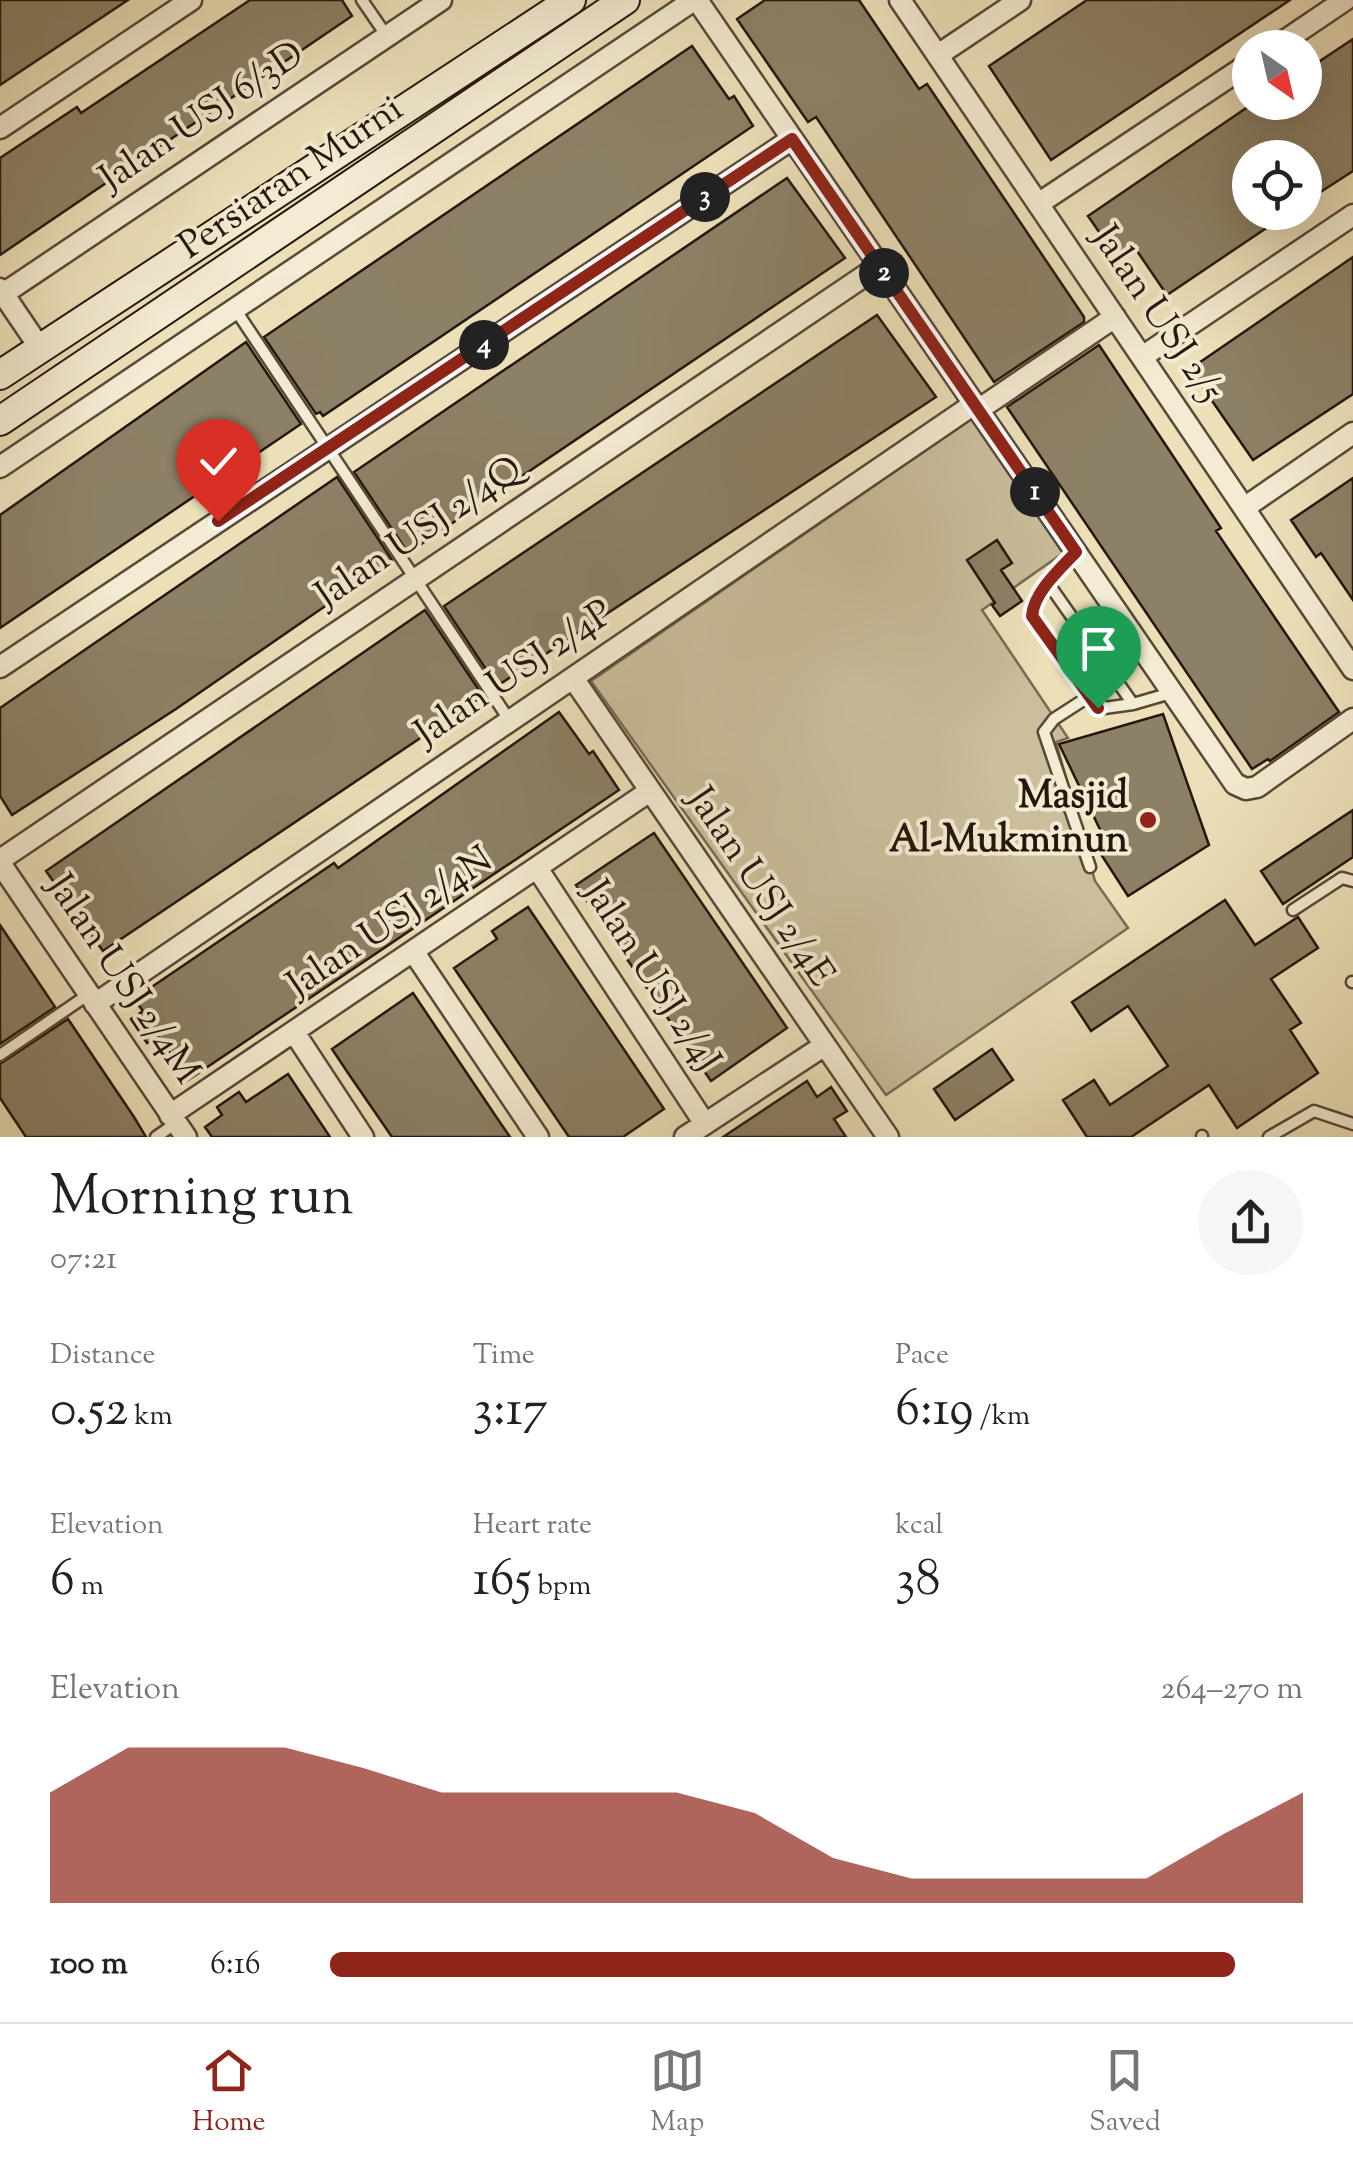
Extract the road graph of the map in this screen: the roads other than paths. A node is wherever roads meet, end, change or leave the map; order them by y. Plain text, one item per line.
1 (191, 0) edge
2 (362, 0) edge
3 (441, 0) edge
4 (625, 0) edge
5 (696, 0) edge
6 (900, 0) edge
7 (1020, 0) edge
8 (1345, 0) edge
9 (560, 4) edge
10 (1301, 30) edge
11 (387, 36) junction
12 (938, 55) junction
13 (1232, 75) edge
14 (0, 128) edge
15 (792, 139) junction
16 (1038, 204) junction
17 (1353, 215) edge
18 (880, 266) junction
19 (2, 292) edge
20 (235, 309) junction
21 (1115, 317) junction
22 (40, 348) junction
23 (1142, 357) junction
24 (0, 375) edge
25 (976, 407) junction
26 (0, 421) edge
27 (1353, 433) edge
28 (328, 448) junction
29 (0, 467) edge
30 (1244, 508) junction
31 (1076, 552) junction
32 (416, 579) junction
33 (1048, 583) junction
34 (1351, 662) edge
35 (0, 667) edge
36 (573, 678) junction
37 (1172, 692) junction
38 (1088, 698) junction
39 (1134, 704) junction
40 (1353, 719) edge
41 (510, 720) junction
42 (650, 791) junction
43 (0, 861) edge
44 (537, 868) junction
45 (1090, 868) dead end
46 (1353, 881) edge
47 (1294, 910) dead end
48 (413, 951) junction
49 (92, 999) junction
50 (294, 1032) junction
51 (825, 1045) junction
52 (0, 1055) edge
53 (704, 1124) junction
54 (1353, 1124) edge
55 (178, 1125) edge
56 (156, 1137) edge
57 (363, 1137) edge
58 (538, 1137) edge
59 (685, 1137) edge
60 (888, 1137) edge
61 (1269, 1137) edge

1 - 14 street
2 - 11 lane
3 - 11 street, Jalan USJ 6/3D
4 - 26 main road, Persiaran Murni
5 - 15 street
5 - 20 street
6 - 12 street, Jalan USJ 2/5
7 - 12 street
8 - 10 street
9 - 22 main road, Persiaran Murni
11 - 19 street, Jalan USJ 6/3D
12 - 16 street, Jalan USJ 2/5
13 - 16 street
15 - 18 street
15 - 28 street
16 - 21 street, Jalan USJ 2/5
17 - 23 street
18 - 25 street
18 - 32 street, Jalan USJ 2/4Q
19 - 22 street
20 - 28 lane
20 - 29 street
21 - 23 street, Jalan USJ 2/5
21 - 25 street, Jalan USJ 2/4P
22 - 24 main road, Persiaran Murni
23 - 30 street, Jalan USJ 2/5
25 - 31 street
25 - 36 street, Jalan USJ 2/4P
27 - 30 street
28 - 32 lane
28 - 35 street
30 - 34 street, Jalan USJ 2/5
31 - 33 lane
31 - 37 street
32 - 41 lane
32 - 43 street, Jalan USJ 2/4Q
33 - 38 lane
33 - 39 lane
36 - 41 street, Jalan USJ 2/4P
36 - 42 street, Jalan USJ 2/4E
37 - 39 lane
37 - 40 street
38 - 39 lane
38 - 45 lane
41 - 49 street, Jalan USJ 2/4P
42 - 44 street, Jalan USJ 2/4N
42 - 51 street, Jalan USJ 2/4E
43 - 49 street, Jalan USJ 2/4M
44 - 48 street, Jalan USJ 2/4N
44 - 53 street, Jalan USJ 2/4J
46 - 47 lane
48 - 50 street, Jalan USJ 2/4N
48 - 58 street
49 - 52 lane
49 - 55 street, Jalan USJ 2/4M
50 - 55 street, Jalan USJ 2/4N
50 - 57 street
51 - 53 street
51 - 60 street, Jalan USJ 2/4E
53 - 59 street
54 - 61 lane
55 - 56 lane

